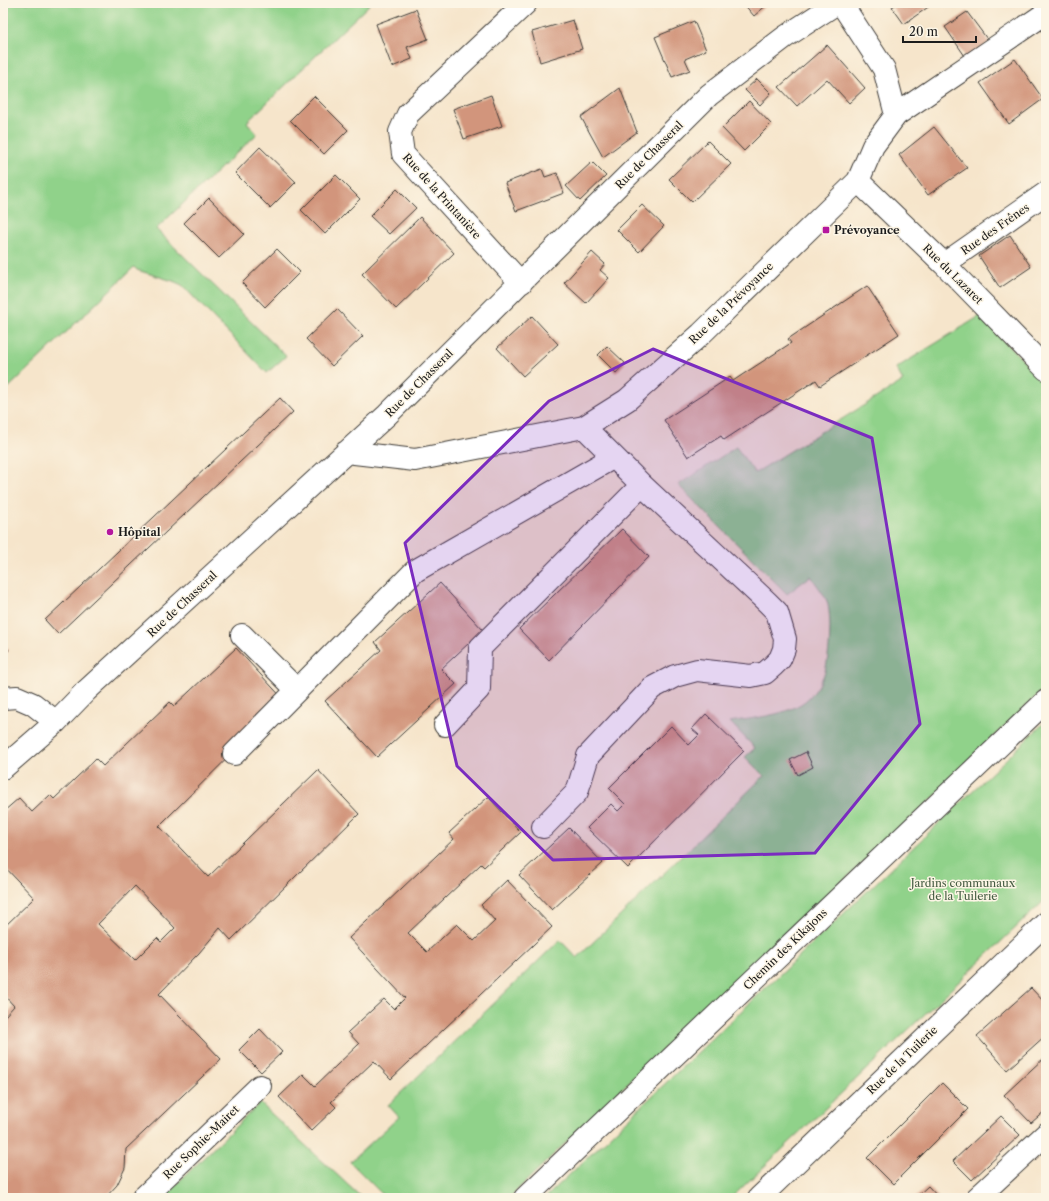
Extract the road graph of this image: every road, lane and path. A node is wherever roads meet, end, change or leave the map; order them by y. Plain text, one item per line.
1 (526, 3) edge
2 (837, 3) edge
3 (842, 3) edge
4 (1046, 13) edge
5 (896, 115) junction
6 (858, 181) junction
7 (1046, 193) edge
8 (944, 264) junction
9 (521, 283) junction
10 (1044, 365) edge
11 (584, 427) junction
12 (346, 452) junction
13 (614, 457) junction
14 (642, 485) junction
15 (242, 636) dead end
16 (297, 690) junction
17 (3, 698) edge
18 (1046, 701) edge
19 (56, 722) junction
20 (446, 725) dead end
21 (234, 754) dead end
22 (3, 768) edge
23 (543, 827) dead end
24 (1046, 923) edge
25 (260, 1086) dead end
26 (1046, 1134) edge
27 (142, 1198) edge
28 (525, 1198) edge
29 (759, 1198) edge
30 (977, 1198) edge

1 - 9 street, Rue de la Printanière
2 - 9 street, Rue de Chasseral
3 - 5 street
4 - 5 street, Rue de la Prévoyance
5 - 6 street, Rue de la Prévoyance
6 - 8 street, Rue du Lazaret
6 - 11 street, Rue de la Prévoyance
7 - 8 street, Rue des Frênes
8 - 10 street, Rue du Lazaret
9 - 12 street, Rue de Chasseral
11 - 12 street, Rue de la Prévoyance
11 - 13 street
12 - 19 street, Rue de Chasseral
13 - 14 street
13 - 16 street
14 - 20 street
14 - 23 street
15 - 16 street
16 - 21 street
17 - 19 street
18 - 28 street, Chemin des Kikajons
19 - 22 street, Rue de Chasseral
24 - 29 street, Rue de la Tuilerie
25 - 27 street, Rue Sophie-Mairet
26 - 30 street

